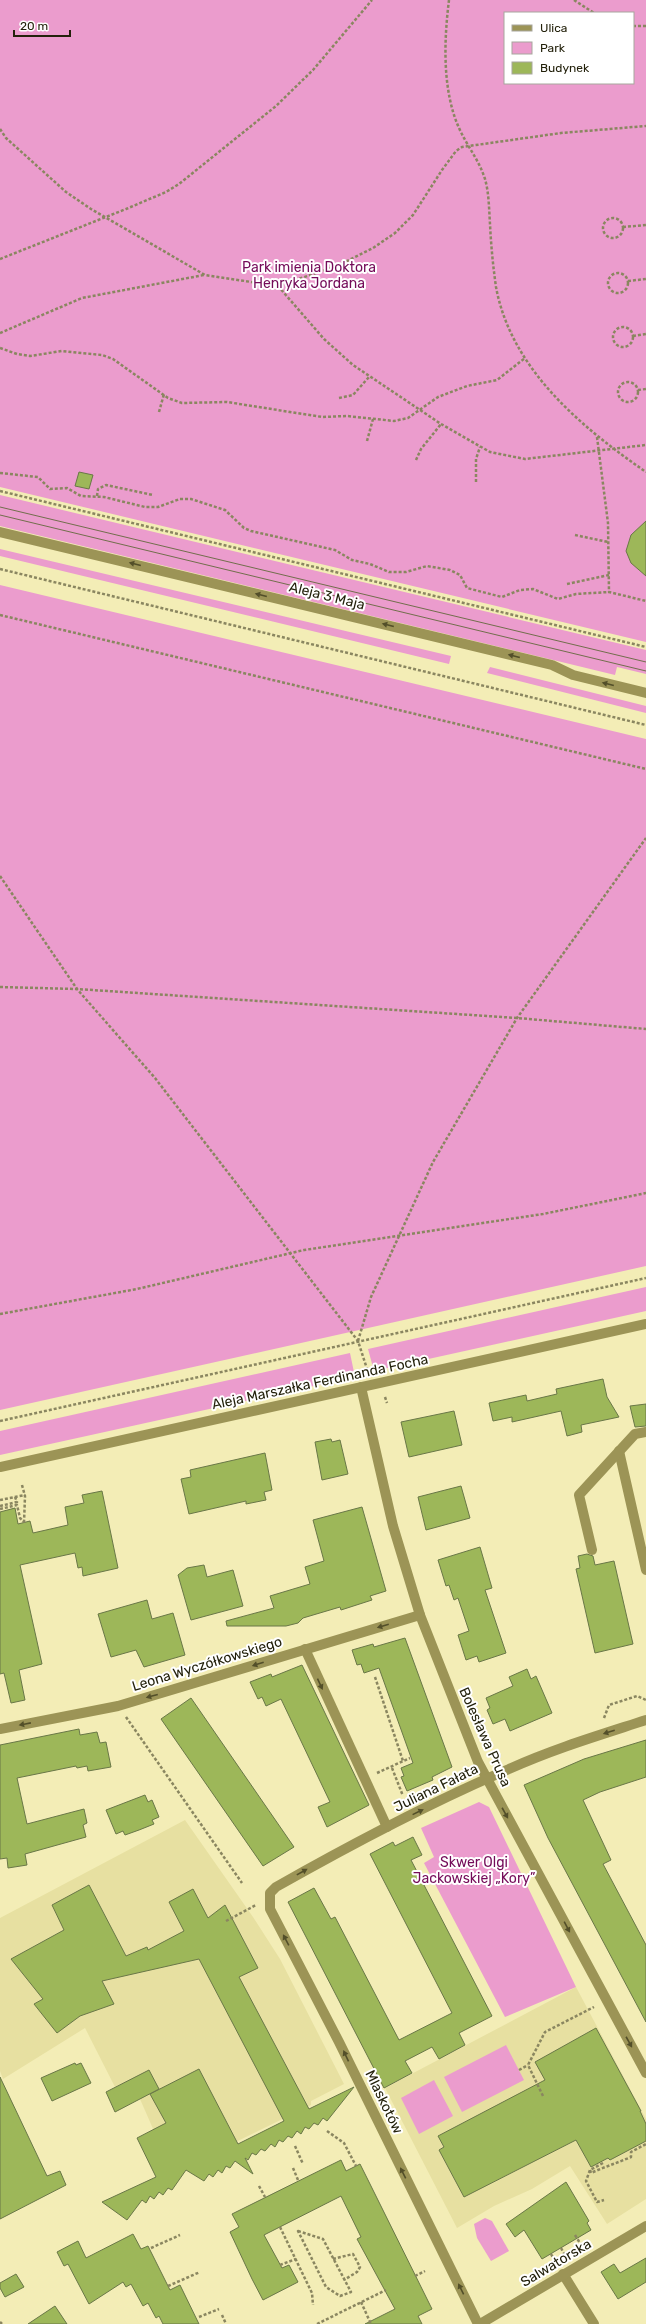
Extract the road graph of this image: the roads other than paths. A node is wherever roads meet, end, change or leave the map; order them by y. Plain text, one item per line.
1 (0, 532) edge
2 (646, 694) edge
3 (646, 1324) edge
4 (361, 1387) junction
5 (646, 1432) edge
6 (619, 1452) junction
7 (0, 1467) edge
8 (592, 1550) dead end
9 (646, 1570) edge
10 (420, 1615) junction
11 (305, 1648) junction
12 (646, 1720) edge
13 (0, 1729) edge
14 (486, 1779) junction
15 (387, 1827) junction
16 (270, 1893) joint
17 (646, 2073) edge
18 (646, 2226) edge
19 (563, 2274) junction
20 (479, 2324) edge
21 (594, 2324) edge

2 -> 1 street, Aleja 3 Maja
3 - 4 street, Aleja Marszałka Ferdinanda Focha
4 - 7 street, Aleja Marszałka Ferdinanda Focha
4 - 10 street, Bolesława Prusa
5 - 6 street
6 - 8 street
6 - 9 street
10 -> 11 street, Leona Wyczółkowskiego
10 - 14 street, Bolesława Prusa
11 -> 13 street, Leona Wyczółkowskiego
11 -> 15 street
12 -> 14 street, Juliana Fałata
15 -> 14 street, Juliana Fałata
14 -> 17 street, Bolesława Prusa
16 -> 15 street, Juliana Fałata
20 -> 16 street, Mlaskotów
18 - 19 street, Salwatorska
19 - 20 street, Salwatorska
19 - 21 street

